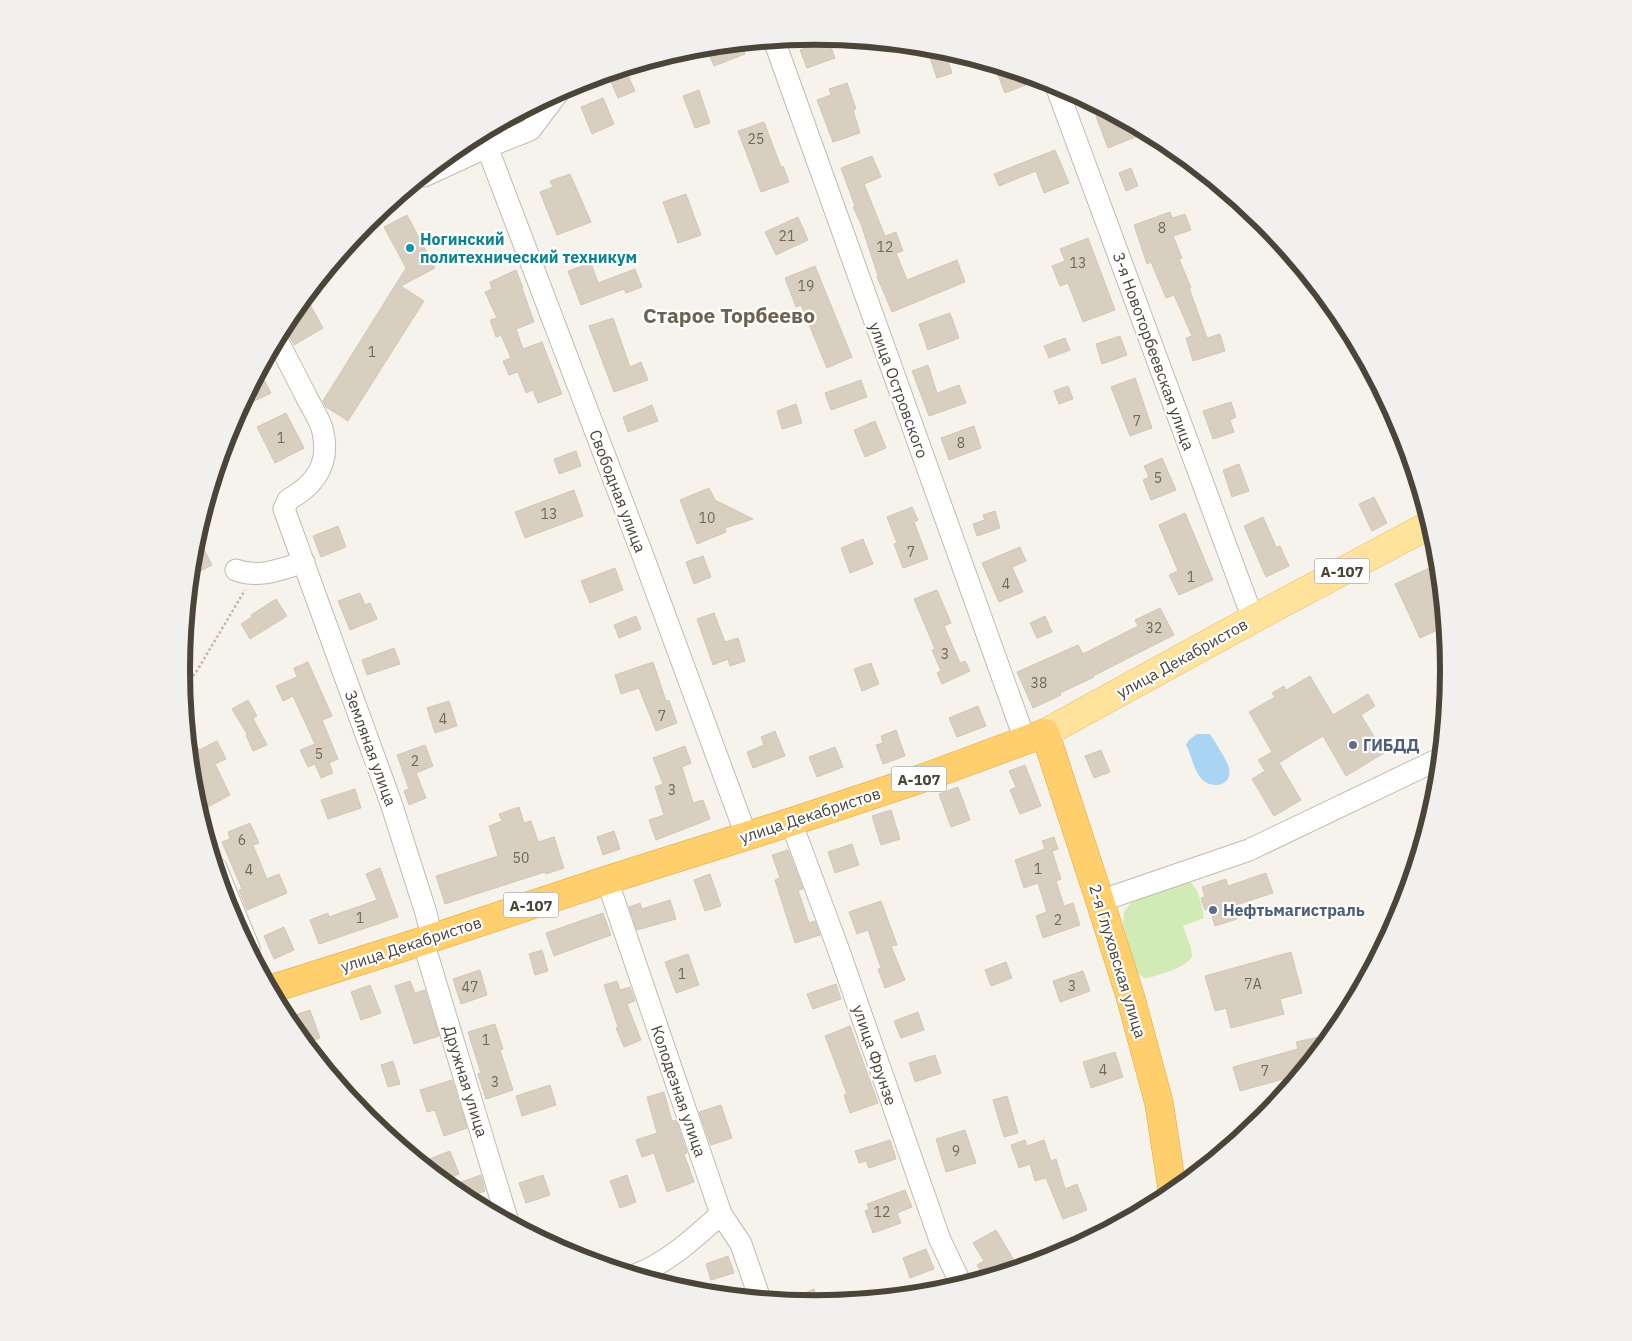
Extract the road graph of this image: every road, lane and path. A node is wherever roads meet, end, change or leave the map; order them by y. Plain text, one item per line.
1 (776, 46) edge
2 (1059, 95) edge
3 (548, 106) edge
4 (487, 147) junction
5 (446, 166) edge
6 (281, 347) edge
7 (1424, 528) edge
8 (304, 562) junction
9 (245, 572) joint
10 (1253, 619) junction
11 (190, 679) edge
12 (1035, 737) junction
13 (1434, 761) edge
14 (791, 822) junction
15 (746, 835) junction
16 (606, 880) junction
17 (1100, 901) junction
18 (428, 939) junction
19 (276, 987) edge
20 (1173, 1185) edge
21 (506, 1213) edge
22 (721, 1214) junction
23 (643, 1272) edge
24 (959, 1279) edge
25 (758, 1293) edge

1 - 12 street, улица Островского
2 - 10 street, 3-я Новоторбеевская улица
3 - 4 street
4 - 5 street
4 - 15 street, Свободная улица
6 - 8 street, Земляная улица
7 - 10 main road, улица Декабристов / А-107
8 - 9 street
8 - 18 street, Земляная улица
9 - 11 path
10 - 12 main road, улица Декабристов / А-107
12 - 14 highway, улица Декабристов / А-107
12 - 17 highway, 2-я Глуховская улица
13 - 17 street
14 - 15 highway, улица Декабристов / А-107
14 - 24 street, улица Фрунзе
15 - 16 highway, улица Декабристов / А-107
16 - 18 highway, улица Декабристов / А-107
16 - 22 street, Колодезная улица
17 - 20 highway, 2-я Глуховская улица
18 - 19 highway, улица Декабристов / А-107
18 - 21 street, Дружная улица
22 - 23 street
22 - 25 street, Колодезная улица

